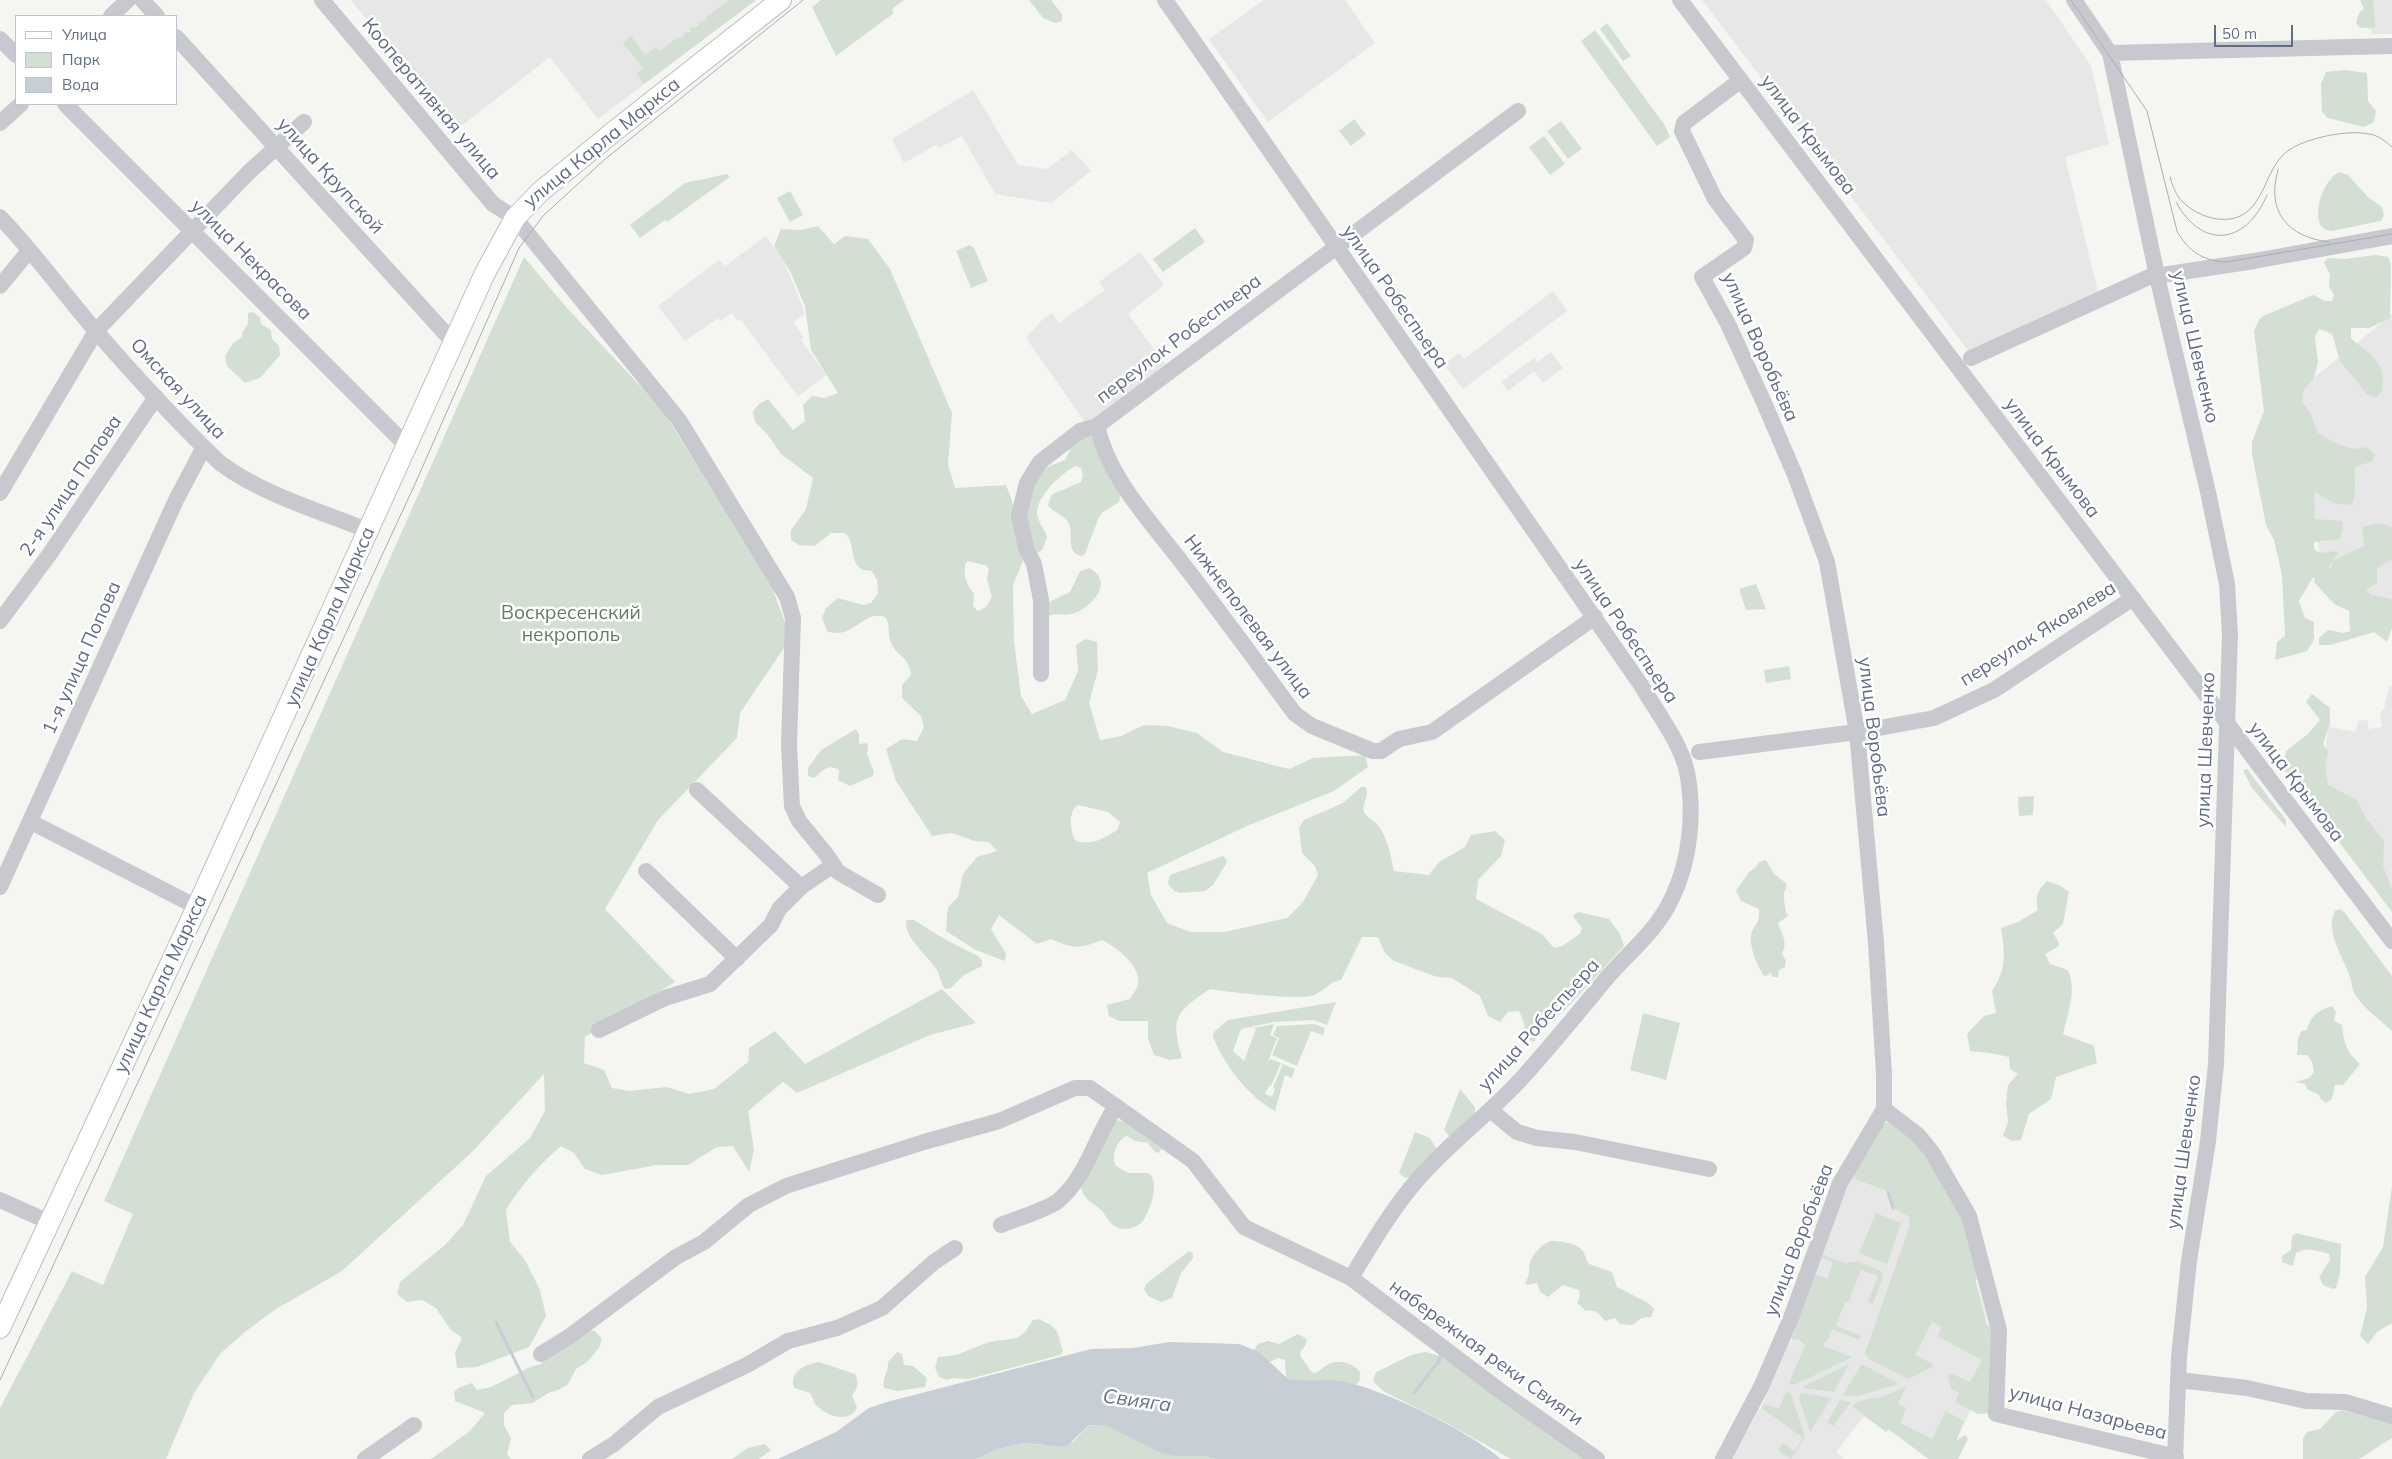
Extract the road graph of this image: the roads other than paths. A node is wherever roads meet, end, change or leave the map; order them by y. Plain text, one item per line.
1 (128, 0) edge
2 (142, 0) edge
3 (322, 0) edge
4 (782, 0) edge
5 (1164, 0) edge
6 (1680, 0) edge
7 (2074, 0) edge
8 (110, 9) edge
9 (156, 15) edge
10 (0, 39) edge
11 (178, 39) edge
12 (2392, 46) edge
13 (2110, 53) junction
14 (15, 54) edge
15 (1741, 80) junction
16 (20, 105) edge
17 (66, 105) edge
18 (1518, 111) dead end
19 (0, 122) edge
20 (304, 122) dead end
21 (277, 147) junction
22 (0, 217) edge
23 (514, 218) junction
24 (192, 230) junction
25 (2392, 236) edge
26 (1335, 246) junction
27 (29, 252) junction
28 (2157, 274) junction
29 (0, 286) edge
30 (96, 331) junction
31 (454, 343) junction
32 (1971, 358) dead end
33 (156, 397) junction
34 (1097, 426) junction
35 (407, 446) junction
36 (204, 447) junction
37 (0, 493) edge
38 (369, 531) junction
39 (2133, 598) junction
40 (1595, 617) junction
41 (0, 621) edge
42 (1042, 674) dead end
43 (2227, 723) junction
44 (1857, 732) junction
45 (1699, 752) dead end
46 (697, 790) dead end
47 (30, 822) junction
48 (832, 866) junction
49 (646, 871) dead end
50 (0, 887) edge
51 (801, 887) junction
52 (878, 895) dead end
53 (197, 907) junction
54 (2392, 941) edge
55 (737, 959) junction
56 (599, 1030) dead end
57 (1116, 1106) junction
58 (1884, 1109) junction
59 (1490, 1110) junction
60 (1709, 1169) dead end
61 (0, 1200) edge
62 (49, 1222) junction
63 (1001, 1226) dead end
64 (955, 1248) dead end
65 (1352, 1278) junction
66 (0, 1328) edge
67 (541, 1354) dead end
68 (2179, 1380) junction
69 (2392, 1416) edge
70 (414, 1425) dead end
71 (2176, 1458) edge
72 (365, 1459) edge
73 (590, 1459) edge
74 (1597, 1459) edge
75 (1723, 1459) edge

1 - 8 street
2 - 9 street
3 - 23 street, Кооперативная улица
4 - 23 main road, улица Карла Маркса
5 - 26 street, улица Робеспьера
6 - 15 street, улица Крымова
7 - 13 street
10 - 14 street
11 - 21 street, улица Крупской
12 - 13 street
13 - 28 street, улица Шевченко
15 - 39 street, улица Крымова
15 - 44 street, улица Воробьёва
16 - 19 street
17 - 24 street, улица Некрасова
18 - 26 street, переулок Робеспьера
20 - 21 street
21 - 24 street
21 - 31 street, улица Крупской
22 - 27 street, Омская улица
23 - 31 main road, улица Карла Маркса
23 - 48 street, Кооперативная улица
24 - 30 street
24 - 35 street, улица Некрасова
25 - 28 street
26 - 34 street, переулок Робеспьера
26 - 40 street, улица Робеспьера
27 - 29 street
27 - 30 street, Омская улица
28 - 32 street
28 - 43 street, улица Шевченко
30 - 33 street, Омская улица
30 - 37 street
31 - 35 main road, улица Карла Маркса
33 - 36 street, Омская улица
33 - 41 street, 2-я улица Попова
34 - 40 street, Нижнеполевая улица
34 - 42 street, переулок Робеспьера
35 - 38 main road, улица Карла Маркса
36 - 38 street, Омская улица
36 - 47 street, 1-я улица Попова
38 - 53 main road, улица Карла Маркса
39 - 43 street, улица Крымова
39 - 44 street, переулок Яковлева
40 - 59 street, улица Робеспьера
43 - 54 street, улица Крымова
43 - 68 street, улица Шевченко
44 - 45 street, переулок Яковлева
44 - 58 street, улица Воробьёва
46 - 51 street
47 - 50 street, 1-я улица Попова
47 - 53 street
48 - 51 street
48 - 52 street
49 - 55 street
51 - 55 street
53 - 62 main road, улица Карла Маркса
55 - 56 street
57 - 63 street
57 - 65 street, набережная реки Свияги
57 - 67 street, набережная реки Свияги
58 - 71 street, улица Назарьева
58 - 75 street, улица Воробьёва
59 - 60 street
59 - 65 street, улица Робеспьера
61 - 62 street
62 - 66 main road, улица Карла Маркса
64 - 73 street
65 - 74 street, набережная реки Свияги
68 - 69 street
68 - 71 street, улица Шевченко
70 - 72 street

